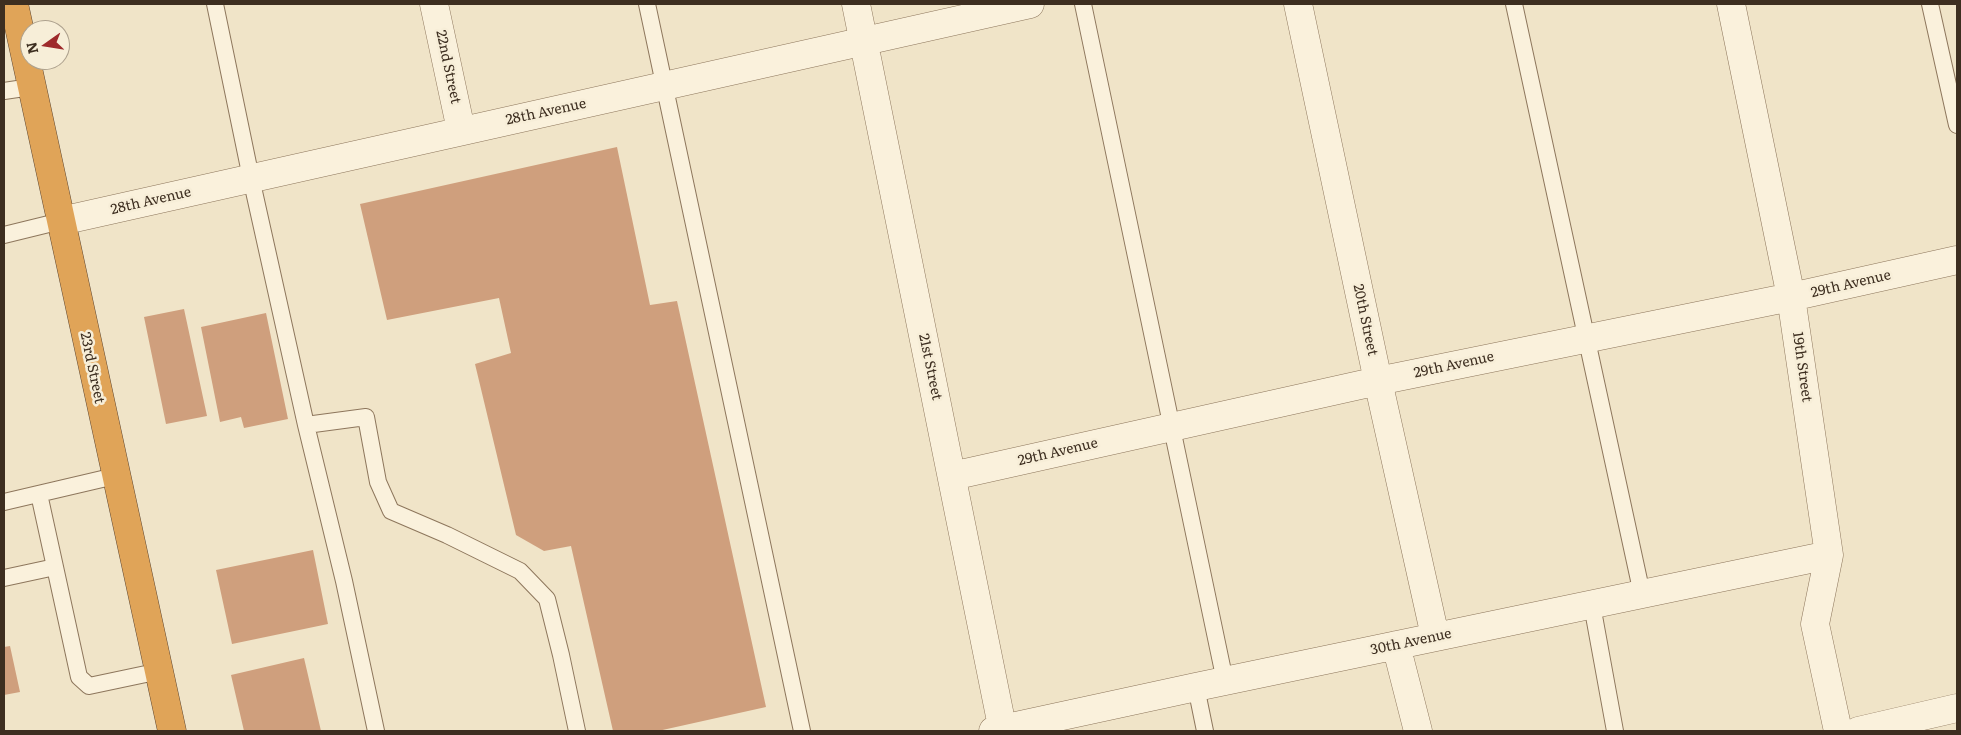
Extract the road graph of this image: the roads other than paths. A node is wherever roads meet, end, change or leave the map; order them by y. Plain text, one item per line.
1 (14, 4) edge
2 (215, 4) edge
3 (434, 4) edge
4 (646, 4) edge
5 (856, 4) edge
6 (1030, 4) edge
7 (1083, 4) edge
8 (1298, 4) edge
9 (1514, 4) edge
10 (1731, 4) edge
11 (1930, 4) edge
12 (863, 42) junction
13 (31, 86) junction
14 (665, 87) junction
15 (4, 91) edge
16 (1957, 124) edge
17 (461, 130) junction
18 (251, 178) junction
19 (62, 222) junction
20 (4, 235) edge
21 (1957, 260) edge
22 (1791, 297) junction
23 (1587, 337) junction
24 (1378, 381) junction
25 (306, 425) junction
26 (1170, 426) junction
27 (116, 476) junction
28 (952, 476) junction
29 (39, 494) junction
30 (4, 502) edge
31 (1829, 555) junction
32 (54, 567) junction
33 (4, 578) edge
34 (1642, 594) junction
35 (1592, 605) junction
36 (1435, 636) junction
37 (1396, 645) junction
38 (160, 671) junction
39 (1225, 680) junction
40 (1196, 686) junction
41 (1957, 708) edge
42 (172, 731) edge
43 (376, 731) edge
44 (577, 731) edge
45 (802, 731) edge
46 (1000, 731) edge
47 (1205, 731) edge
48 (1418, 731) edge
49 (1615, 731) edge
50 (1838, 731) edge
51 (1858, 731) edge

1 - 13 highway, 23rd Street
2 - 18 lane
3 - 17 street, 22nd Street
4 - 14 lane
5 - 12 street, 21st Street
6 - 12 street, 28th Avenue
7 - 26 lane
8 - 24 street, 20th Street
9 - 23 lane
10 - 22 street, 19th Street
11 - 16 lane
12 - 14 street, 28th Avenue
12 - 28 street, 21st Street
13 - 15 lane
13 - 19 highway, 23rd Street
14 - 17 street, 28th Avenue
14 - 45 lane
17 - 18 street, 28th Avenue
18 - 19 street, 28th Avenue
18 - 25 lane
19 - 20 lane
19 - 27 highway, 23rd Street
21 - 22 street, 29th Avenue
22 - 23 street, 29th Avenue
22 - 31 street, 19th Street
23 - 24 street, 29th Avenue
23 - 34 lane
24 - 26 street, 29th Avenue
24 - 36 street, 20th Street
25 - 43 lane
25 - 44 lane
26 - 28 street, 29th Avenue
26 - 39 lane
27 - 29 lane
27 - 38 highway, 23rd Street
28 - 46 street, 21st Street
29 - 30 lane
29 - 32 lane
31 - 34 street, 30th Avenue
31 - 50 street, 19th Street
32 - 33 lane
32 - 38 lane
34 - 35 street, 30th Avenue
35 - 36 street, 30th Avenue
35 - 49 lane
36 - 37 street, 30th Avenue
37 - 39 street, 30th Avenue
37 - 48 street
38 - 42 highway, 23rd Street
39 - 40 street, 30th Avenue
40 - 46 street, 30th Avenue
40 - 47 lane
41 - 51 street

